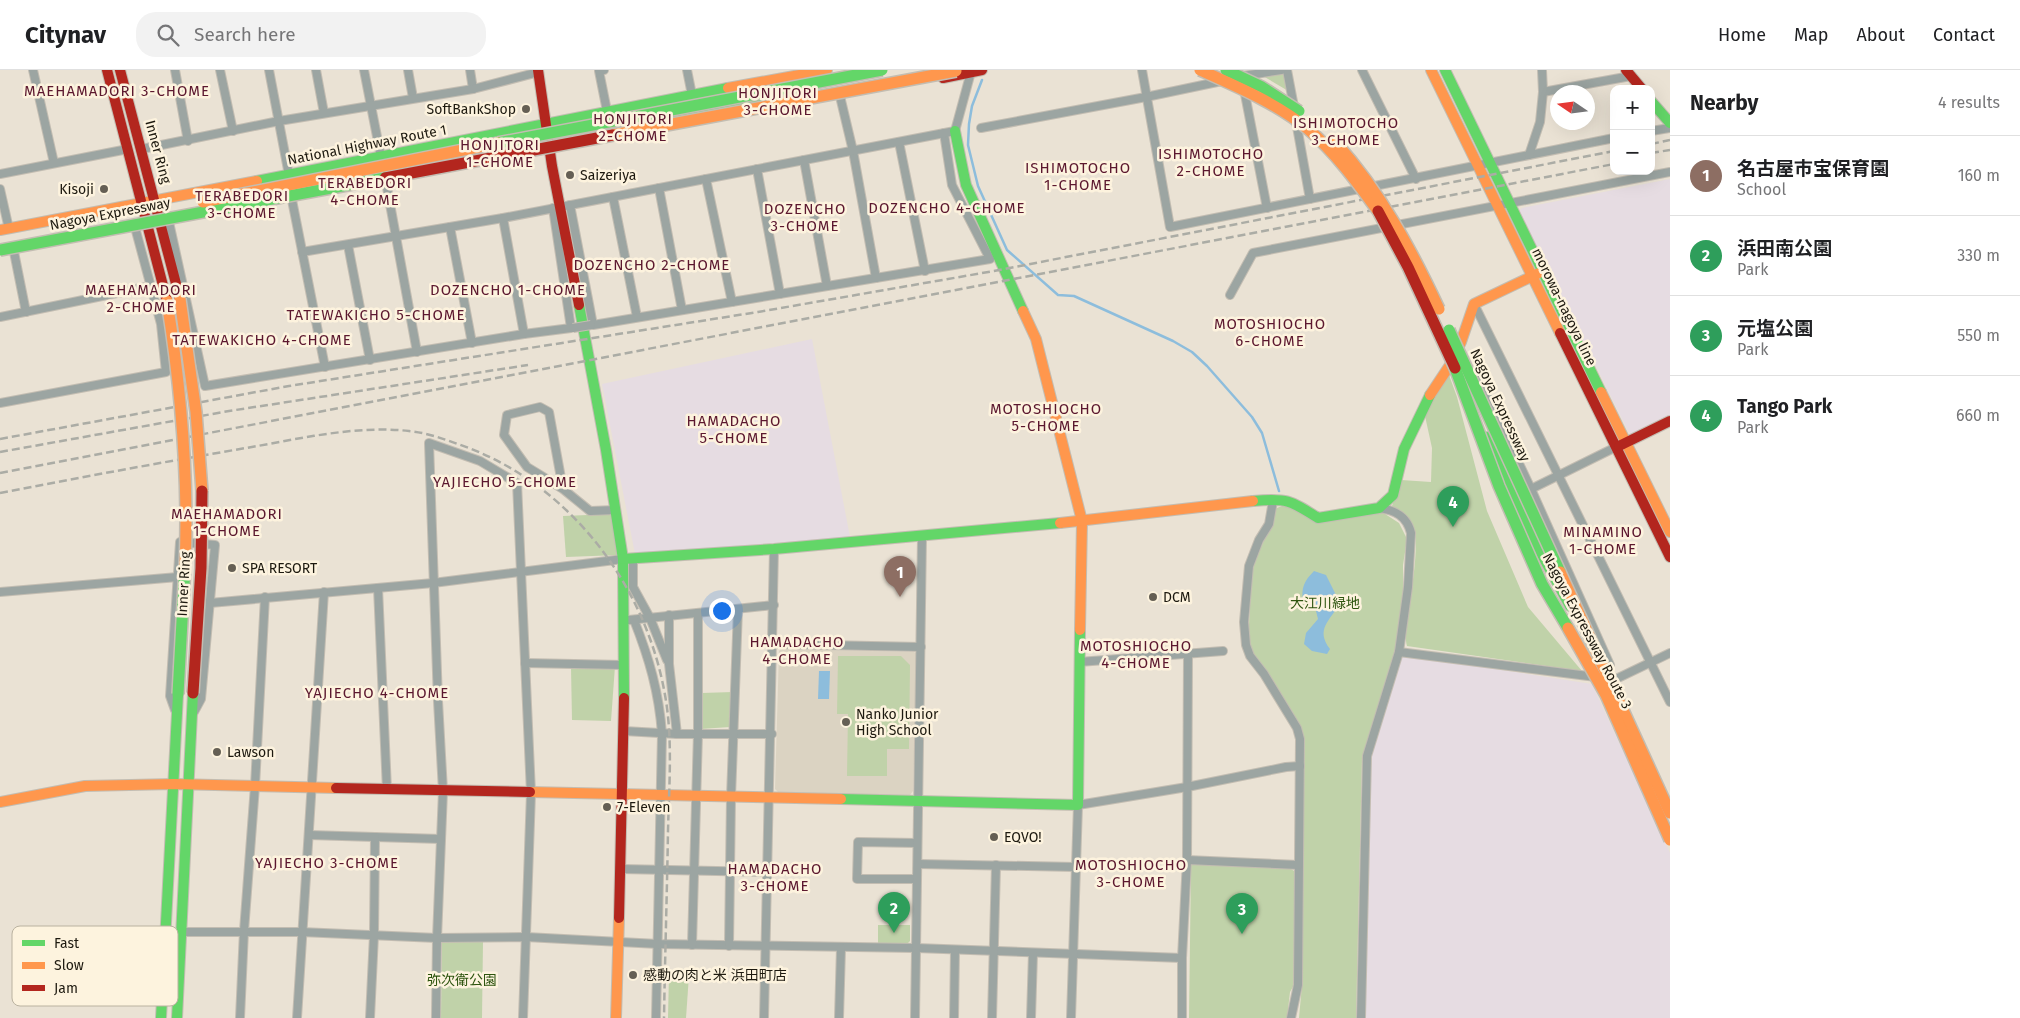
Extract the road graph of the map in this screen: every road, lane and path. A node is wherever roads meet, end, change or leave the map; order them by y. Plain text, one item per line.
1 (33, 70) edge
2 (107, 70) edge
3 (120, 70) edge
4 (175, 70) edge
5 (220, 70) edge
6 (269, 70) edge
7 (316, 70) edge
8 (364, 70) edge
9 (408, 70) edge
10 (470, 70) edge
11 (601, 70) edge
12 (687, 70) edge
13 (827, 70) edge
14 (834, 70) edge
15 (882, 70) edge
16 (1142, 70) edge
17 (1200, 70) edge
18 (1226, 70) edge
19 (1281, 70) edge
20 (1287, 70) edge
21 (1362, 70) edge
22 (1431, 70) edge
23 (1445, 70) edge
24 (1542, 70) edge
25 (538, 71) edge
26 (968, 71) edge
27 (1629, 73) edge
28 (1242, 76) junction
29 (1639, 85) edge
30 (473, 89) junction
31 (1543, 92) junction
32 (692, 95) junction
33 (1146, 97) junction
34 (413, 98) junction
35 (840, 98) junction
36 (372, 105) junction
37 (1655, 105) edge
38 (607, 111) junction
39 (324, 113) junction
40 (278, 121) junction
41 (1670, 123) edge
42 (545, 125) junction
43 (981, 128) dead end
44 (1670, 128) edge
45 (1655, 130) edge
46 (232, 131) junction
47 (949, 132) junction
48 (1610, 139) edge
49 (188, 141) junction
50 (899, 142) junction
51 (128, 149) junction
52 (142, 149) junction
53 (853, 151) junction
54 (549, 152) junction
55 (1529, 155) junction
56 (381, 157) junction
57 (426, 158) junction
58 (804, 160) junction
59 (54, 163) junction
60 (1490, 163) junction
61 (1478, 166) junction
62 (756, 169) junction
63 (1670, 172) edge
64 (0, 174) edge
65 (289, 175) junction
66 (706, 179) junction
67 (1416, 179) junction
68 (386, 182) junction
69 (659, 188) junction
70 (0, 189) edge
71 (613, 197) junction
72 (1310, 199) junction
73 (292, 200) junction
74 (155, 201) junction
75 (142, 203) junction
76 (1503, 206) junction
77 (561, 207) junction
78 (1267, 208) junction
79 (503, 218) junction
80 (165, 223) junction
81 (450, 227) junction
82 (148, 228) junction
83 (4, 229) edge
84 (136, 231) junction
85 (396, 236) junction
86 (0, 240) edge
87 (348, 245) junction
88 (0, 250) edge
89 (14, 252) junction
90 (302, 252) junction
91 (0, 255) edge
92 (925, 270) junction
93 (1537, 274) junction
94 (876, 278) junction
95 (151, 286) junction
96 (827, 286) junction
97 (780, 294) junction
98 (1230, 295) dead end
99 (732, 302) junction
100 (1474, 304) junction
101 (682, 310) junction
102 (26, 312) junction
103 (0, 317) edge
104 (637, 317) junction
105 (592, 325) junction
106 (572, 328) junction
107 (524, 334) junction
108 (1461, 342) junction
109 (472, 343) junction
110 (417, 352) junction
111 (370, 360) junction
112 (1454, 365) junction
113 (325, 367) junction
114 (0, 402) edge
115 (1670, 421) edge
116 (1621, 445) junction
117 (1559, 476) junction
118 (563, 489) junction
119 (1531, 489) junction
120 (1273, 501) junction
121 (1380, 508) junction
122 (616, 510) junction
123 (1082, 521) junction
124 (1670, 532) edge
125 (922, 536) junction
126 (1526, 546) joint
127 (774, 549) junction
128 (1670, 557) edge
129 (628, 558) junction
130 (520, 571) junction
131 (178, 577) junction
132 (433, 583) junction
133 (378, 588) junction
134 (0, 592) edge
135 (324, 592) junction
136 (265, 597) junction
137 (210, 603) junction
138 (774, 605) junction
139 (738, 609) junction
140 (698, 613) junction
141 (669, 615) junction
142 (650, 618) junction
143 (628, 620) junction
144 (773, 644) junction
145 (922, 647) junction
146 (1223, 651) dead end
147 (1399, 652) junction
148 (1670, 653) edge
149 (1188, 654) junction
150 (1079, 662) junction
151 (525, 663) junction
152 (1651, 663) junction
153 (669, 664) junction
154 (623, 665) junction
155 (1597, 677) junction
156 (1616, 679) junction
157 (1670, 702) edge
158 (176, 715) junction
159 (192, 716) junction
160 (624, 731) junction
161 (662, 734) junction
162 (677, 734) junction
163 (698, 734) junction
164 (735, 734) junction
165 (772, 734) junction
166 (1300, 766) junction
167 (174, 784) junction
168 (189, 785) junction
169 (256, 786) junction
170 (1187, 787) junction
171 (312, 788) junction
172 (387, 790) junction
173 (443, 791) junction
174 (531, 793) junction
175 (623, 795) junction
176 (662, 796) junction
177 (696, 796) junction
178 (731, 797) junction
179 (769, 798) junction
180 (919, 801) junction
181 (1670, 801) edge
182 (0, 802) edge
183 (1078, 805) junction
184 (1670, 813) edge
185 (1670, 819) edge
186 (309, 835) junction
187 (375, 837) junction
188 (441, 838) junction
189 (1670, 840) edge
190 (917, 842) junction
191 (1187, 860) junction
192 (918, 864) junction
193 (996, 865) junction
194 (1298, 865) junction
195 (1076, 867) junction
196 (621, 869) junction
197 (660, 869) junction
198 (694, 870) junction
199 (730, 872) junction
200 (767, 872) junction
201 (917, 879) junction
202 (166, 926) edge
203 (244, 931) junction
204 (181, 932) junction
205 (302, 932) junction
206 (374, 936) junction
207 (437, 938) junction
208 (526, 938) junction
209 (619, 943) junction
210 (658, 944) junction
211 (692, 945) junction
212 (729, 946) junction
213 (766, 946) junction
214 (841, 948) junction
215 (916, 948) junction
216 (955, 950) junction
217 (994, 952) junction
218 (1032, 953) junction
219 (1074, 954) junction
220 (1182, 958) junction
221 (178, 996) edge
222 (240, 1018) edge
223 (297, 1018) edge
224 (370, 1018) edge
225 (436, 1018) edge
226 (524, 1018) edge
227 (616, 1018) edge
228 (656, 1018) edge
229 (764, 1018) edge
230 (839, 1018) edge
231 (915, 1018) edge
232 (954, 1018) edge
233 (992, 1018) edge
234 (1031, 1018) edge
235 (1071, 1018) edge
236 (1182, 1018) edge
237 (1291, 1018) edge
238 (1361, 1018) edge

1 - 59 street
2 - 51 main road, Inner Ring
3 - 52 main road, Inner Ring
4 - 49 street
5 - 46 street
6 - 40 street
7 - 39 street
8 - 36 street
9 - 34 street
10 - 30 street
11 - 38 street
12 - 32 street
13 - 32 main road, National Highway Route 1
14 - 35 street
14 - 57 main road, bridge
15 - 57 main road, Nagoya Expressway, bridge
16 - 33 street
17 - 112 main road, Nagoya Expressway, bridge
18 - 184 main road, Nagoya Expressway, bridge
19 - 28 street
20 - 72 street
21 - 67 street
22 - 61 main road, morowa-nagoya line
23 - 60 main road, morowa-nagoya line
24 - 31 street
25 - 30 street
25 - 42 main road
26 - 35 main road
26 - 47 street
26 - 88 main road, Nagoya Expressway, bridge
27 - 29 main road
27 - 31 street
28 - 33 street
28 - 78 street
30 - 34 street
31 - 55 street
32 - 38 main road, National Highway Route 1
33 - 43 street
33 - 78 street
34 - 36 street
35 - 53 street
35 - 54 main road
36 - 39 street
36 - 56 street
37 - 41 main road
38 - 42 main road, National Highway Route 1
39 - 40 street
40 - 46 street
40 - 65 street
42 - 54 main road
42 - 56 main road, National Highway Route 1
44 - 45 street
46 - 49 street
47 - 50 street
47 - 92 street
47 - 123 main road
48 - 55 street
49 - 52 street
50 - 53 street
50 - 92 street
51 - 59 street
51 - 75 main road, Inner Ring
52 - 74 main road, Inner Ring
53 - 58 street
53 - 94 street
54 - 68 main road
54 - 77 main road
55 - 60 street
56 - 65 main road, National Highway Route 1
57 - 86 main road, Nagoya Expressway, bridge
58 - 62 street
58 - 96 street
59 - 64 street
60 - 61 street
60 - 76 main road, morowa-nagoya line
61 - 67 street
61 - 76 main road, morowa-nagoya line
62 - 66 street
62 - 97 street
63 - 76 street
65 - 74 main road, National Highway Route 1
66 - 69 street
66 - 99 street
67 - 72 street
68 - 73 main road
68 - 85 street
69 - 71 street
69 - 101 street
70 - 83 street
71 - 77 street
71 - 104 street
72 - 78 street
73 - 80 main road
73 - 90 street
74 - 75 main road, National Highway Route 1
74 - 80 main road, Inner Ring
75 - 82 main road, Inner Ring
75 - 83 main road, National Highway Route 1
76 - 93 main road, morowa-nagoya line
76 - 98 street
77 - 79 street
77 - 105 street
77 - 106 street
77 - 122 main road
79 - 81 street
79 - 107 street
80 - 82 main road
80 - 113 street
80 - 159 main road, Inner Ring, bridge
81 - 85 street
81 - 109 street
82 - 84 main road
82 - 158 main road, Inner Ring, bridge
84 - 89 main road
84 - 95 street
85 - 87 street
85 - 110 street
87 - 90 street
87 - 111 street
89 - 91 main road
89 - 102 street
90 - 113 street
92 - 94 street
93 - 100 main road
93 - 116 main road, morowa-nagoya line
94 - 96 street
95 - 102 street
95 - 114 street
96 - 97 street
97 - 99 street
99 - 101 street
100 - 108 main road
100 - 117 street
101 - 104 street
102 - 103 street
104 - 105 street
105 - 106 street, bridge
106 - 107 street
107 - 109 street
108 - 119 street
108 - 121 main road
109 - 110 street
110 - 111 street
111 - 113 street
112 - 126 main road, Nagoya Expressway, bridge
112 - 185 main road, bridge
115 - 116 main road
116 - 117 street
116 - 124 main road, morowa-nagoya line
116 - 128 main road, morowa-nagoya line
117 - 119 street
117 - 152 street
118 - 118 street
118 - 122 street
119 - 156 street
120 - 121 main road
120 - 123 main road
120 - 166 street
121 - 147 street
122 - 129 main road
123 - 125 main road
123 - 150 main road
125 - 127 main road
125 - 145 street
126 - 189 main road, Nagoya Expressway Route 3, bridge
127 - 129 main road
127 - 138 street
129 - 130 street
129 - 142 street
129 - 143 main road
130 - 132 street
130 - 132 street
130 - 151 street
131 - 134 street
131 - 137 street
131 - 158 street
132 - 133 street
132 - 173 street
133 - 135 street
133 - 172 street
135 - 136 street
135 - 171 street
136 - 137 street
136 - 169 street
137 - 159 street
138 - 139 street
138 - 144 street
139 - 140 street
139 - 164 street
140 - 141 street
140 - 163 street
141 - 142 street
141 - 153 street
142 - 143 street
142 - 153 street
143 - 154 main road
143 - 161 street
144 - 145 street
144 - 165 street
145 - 180 street
146 - 149 street
147 - 155 street
147 - 238 street
148 - 152 street
149 - 150 street
149 - 170 street
150 - 183 main road
151 - 154 street
151 - 174 street
152 - 156 street
152 - 157 street
153 - 162 street
154 - 160 main road
155 - 156 street
155 - 189 street
156 - 181 street
158 - 167 main road, Inner Ring
159 - 168 main road, Inner Ring
160 - 161 street
160 - 175 main road
161 - 162 street
161 - 176 street
162 - 163 street
163 - 164 street
163 - 177 street
164 - 165 street
164 - 178 street
165 - 179 street
166 - 170 street
166 - 194 street
167 - 168 main road
167 - 182 main road
167 - 202 main road, Inner Ring
168 - 169 main road
168 - 204 main road, Inner Ring
169 - 171 main road
169 - 203 street
170 - 183 street
170 - 191 street
171 - 172 main road
171 - 186 street
172 - 173 main road
173 - 174 main road
173 - 188 street
174 - 175 main road
174 - 208 street
175 - 176 main road
175 - 196 main road
176 - 177 main road
176 - 197 street
177 - 178 main road
177 - 198 street
178 - 179 main road
178 - 199 street
179 - 180 main road
179 - 200 street
180 - 183 main road
180 - 190 street
183 - 195 street
186 - 187 street
186 - 205 street
187 - 188 street
187 - 206 street
188 - 207 street
190 - 192 street
190 - 201 street
191 - 194 street
191 - 220 street
192 - 193 street
192 - 201 street
193 - 195 street
193 - 217 street
194 - 237 street
195 - 219 street
196 - 197 street
196 - 209 main road
197 - 198 street
197 - 210 street
198 - 199 street
198 - 211 street
199 - 200 street
199 - 212 street
200 - 213 street
201 - 215 street
203 - 204 street
203 - 205 street
203 - 222 street
204 - 221 main road, Inner Ring
205 - 206 street
205 - 223 street
206 - 207 street
206 - 224 street
207 - 208 street
207 - 225 street
208 - 209 street
208 - 226 street
209 - 210 street
209 - 227 main road
210 - 211 street
210 - 228 street
211 - 212 street
212 - 213 street
213 - 214 street
213 - 229 street
214 - 215 street
214 - 230 street
215 - 216 street
215 - 231 street
216 - 217 street
216 - 232 street
217 - 218 street
217 - 233 street
218 - 219 street
218 - 234 street
219 - 220 street
219 - 235 street
220 - 236 street

